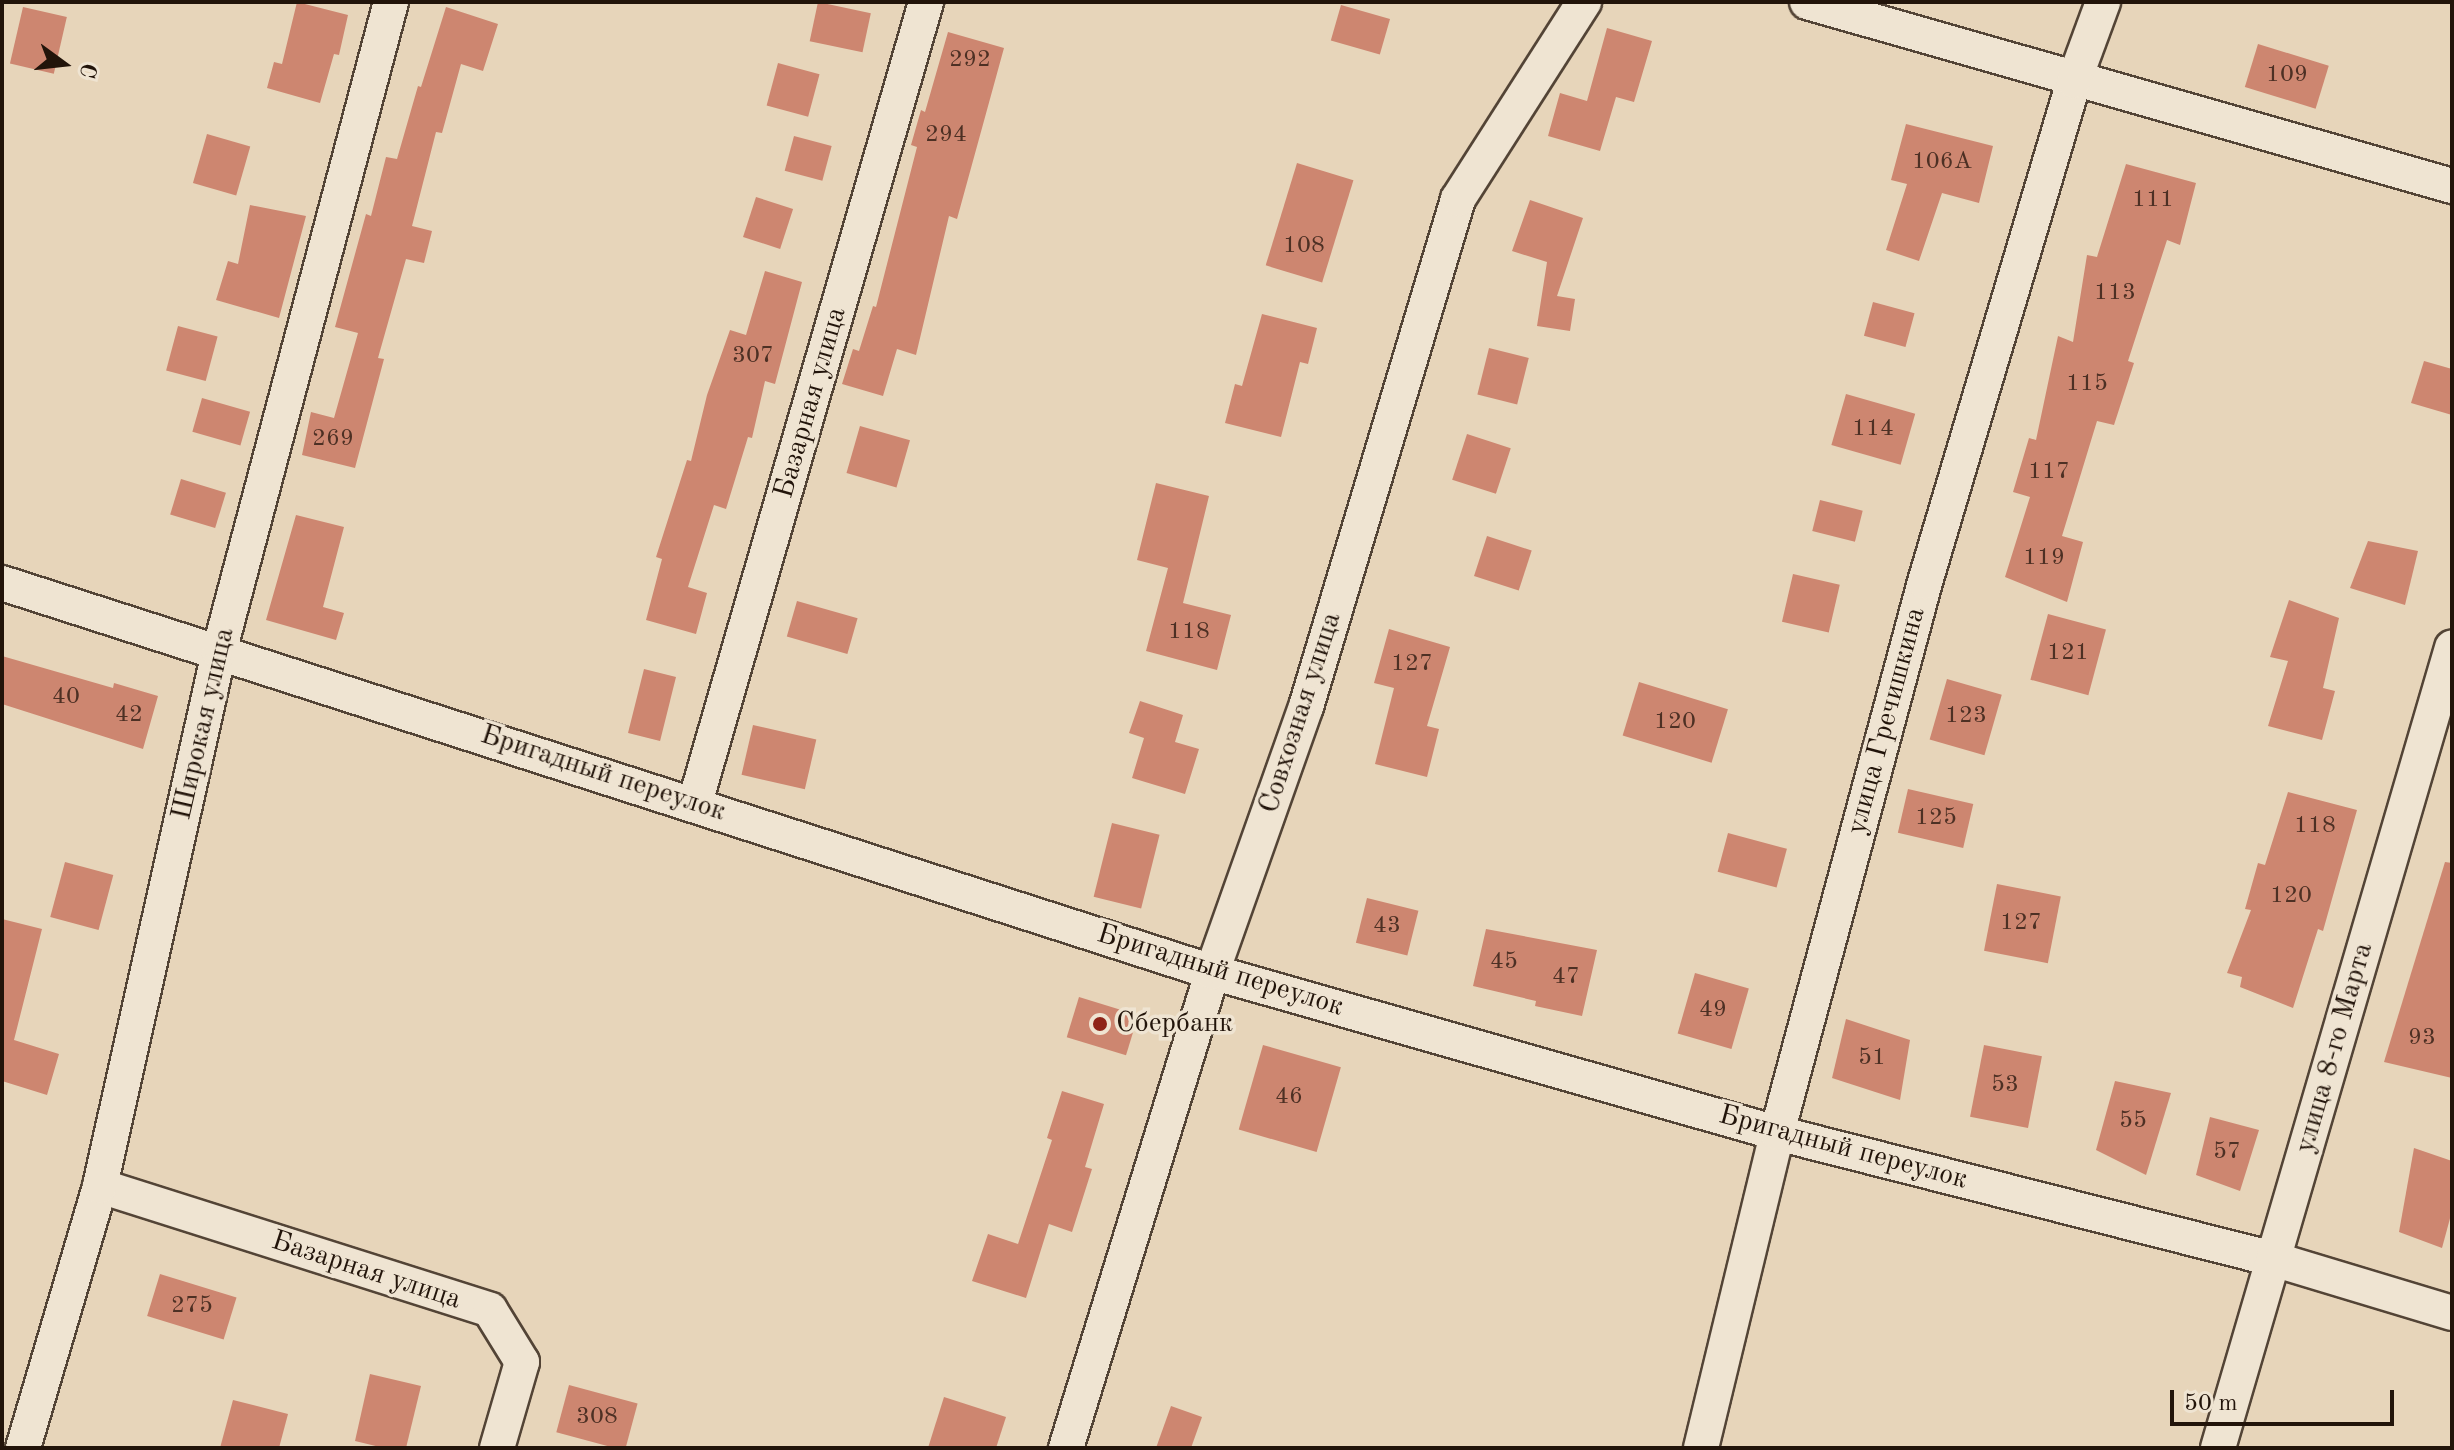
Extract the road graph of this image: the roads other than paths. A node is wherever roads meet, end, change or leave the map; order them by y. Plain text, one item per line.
1 (391, 2) edge
2 (926, 2) edge
3 (1584, 2) edge
4 (1807, 2) edge
5 (2103, 2) edge
6 (2074, 81) junction
7 (2452, 186) edge
8 (2, 583) edge
9 (2452, 648) edge
10 (219, 652) junction
11 (695, 803) junction
12 (1212, 972) junction
13 (1777, 1133) junction
14 (100, 1186) junction
15 (2273, 1259) junction
16 (2452, 1313) edge
17 (23, 1448) edge
18 (497, 1448) edge
19 (1066, 1448) edge
20 (1701, 1448) edge
21 (2218, 1448) edge

1 - 10 street, Широкая улица
2 - 11 street, Базарная улица
3 - 12 street, Совхозная улица
4 - 6 street
5 - 6 street, улица Гречишкина
6 - 7 street
6 - 13 street, улица Гречишкина
8 - 10 street, Бригадный переулок
9 - 15 street, улица 8-го Марта
10 - 11 street, Бригадный переулок
10 - 14 street, Широкая улица
11 - 12 street, Бригадный переулок
12 - 13 street, Бригадный переулок
12 - 19 street, Совхозная улица
13 - 15 street, Бригадный переулок
13 - 20 street, улица Гречишкина
14 - 17 street, Широкая улица
14 - 18 street, Базарная улица
15 - 16 street, Бригадный переулок
15 - 21 street, улица 8-го Марта

